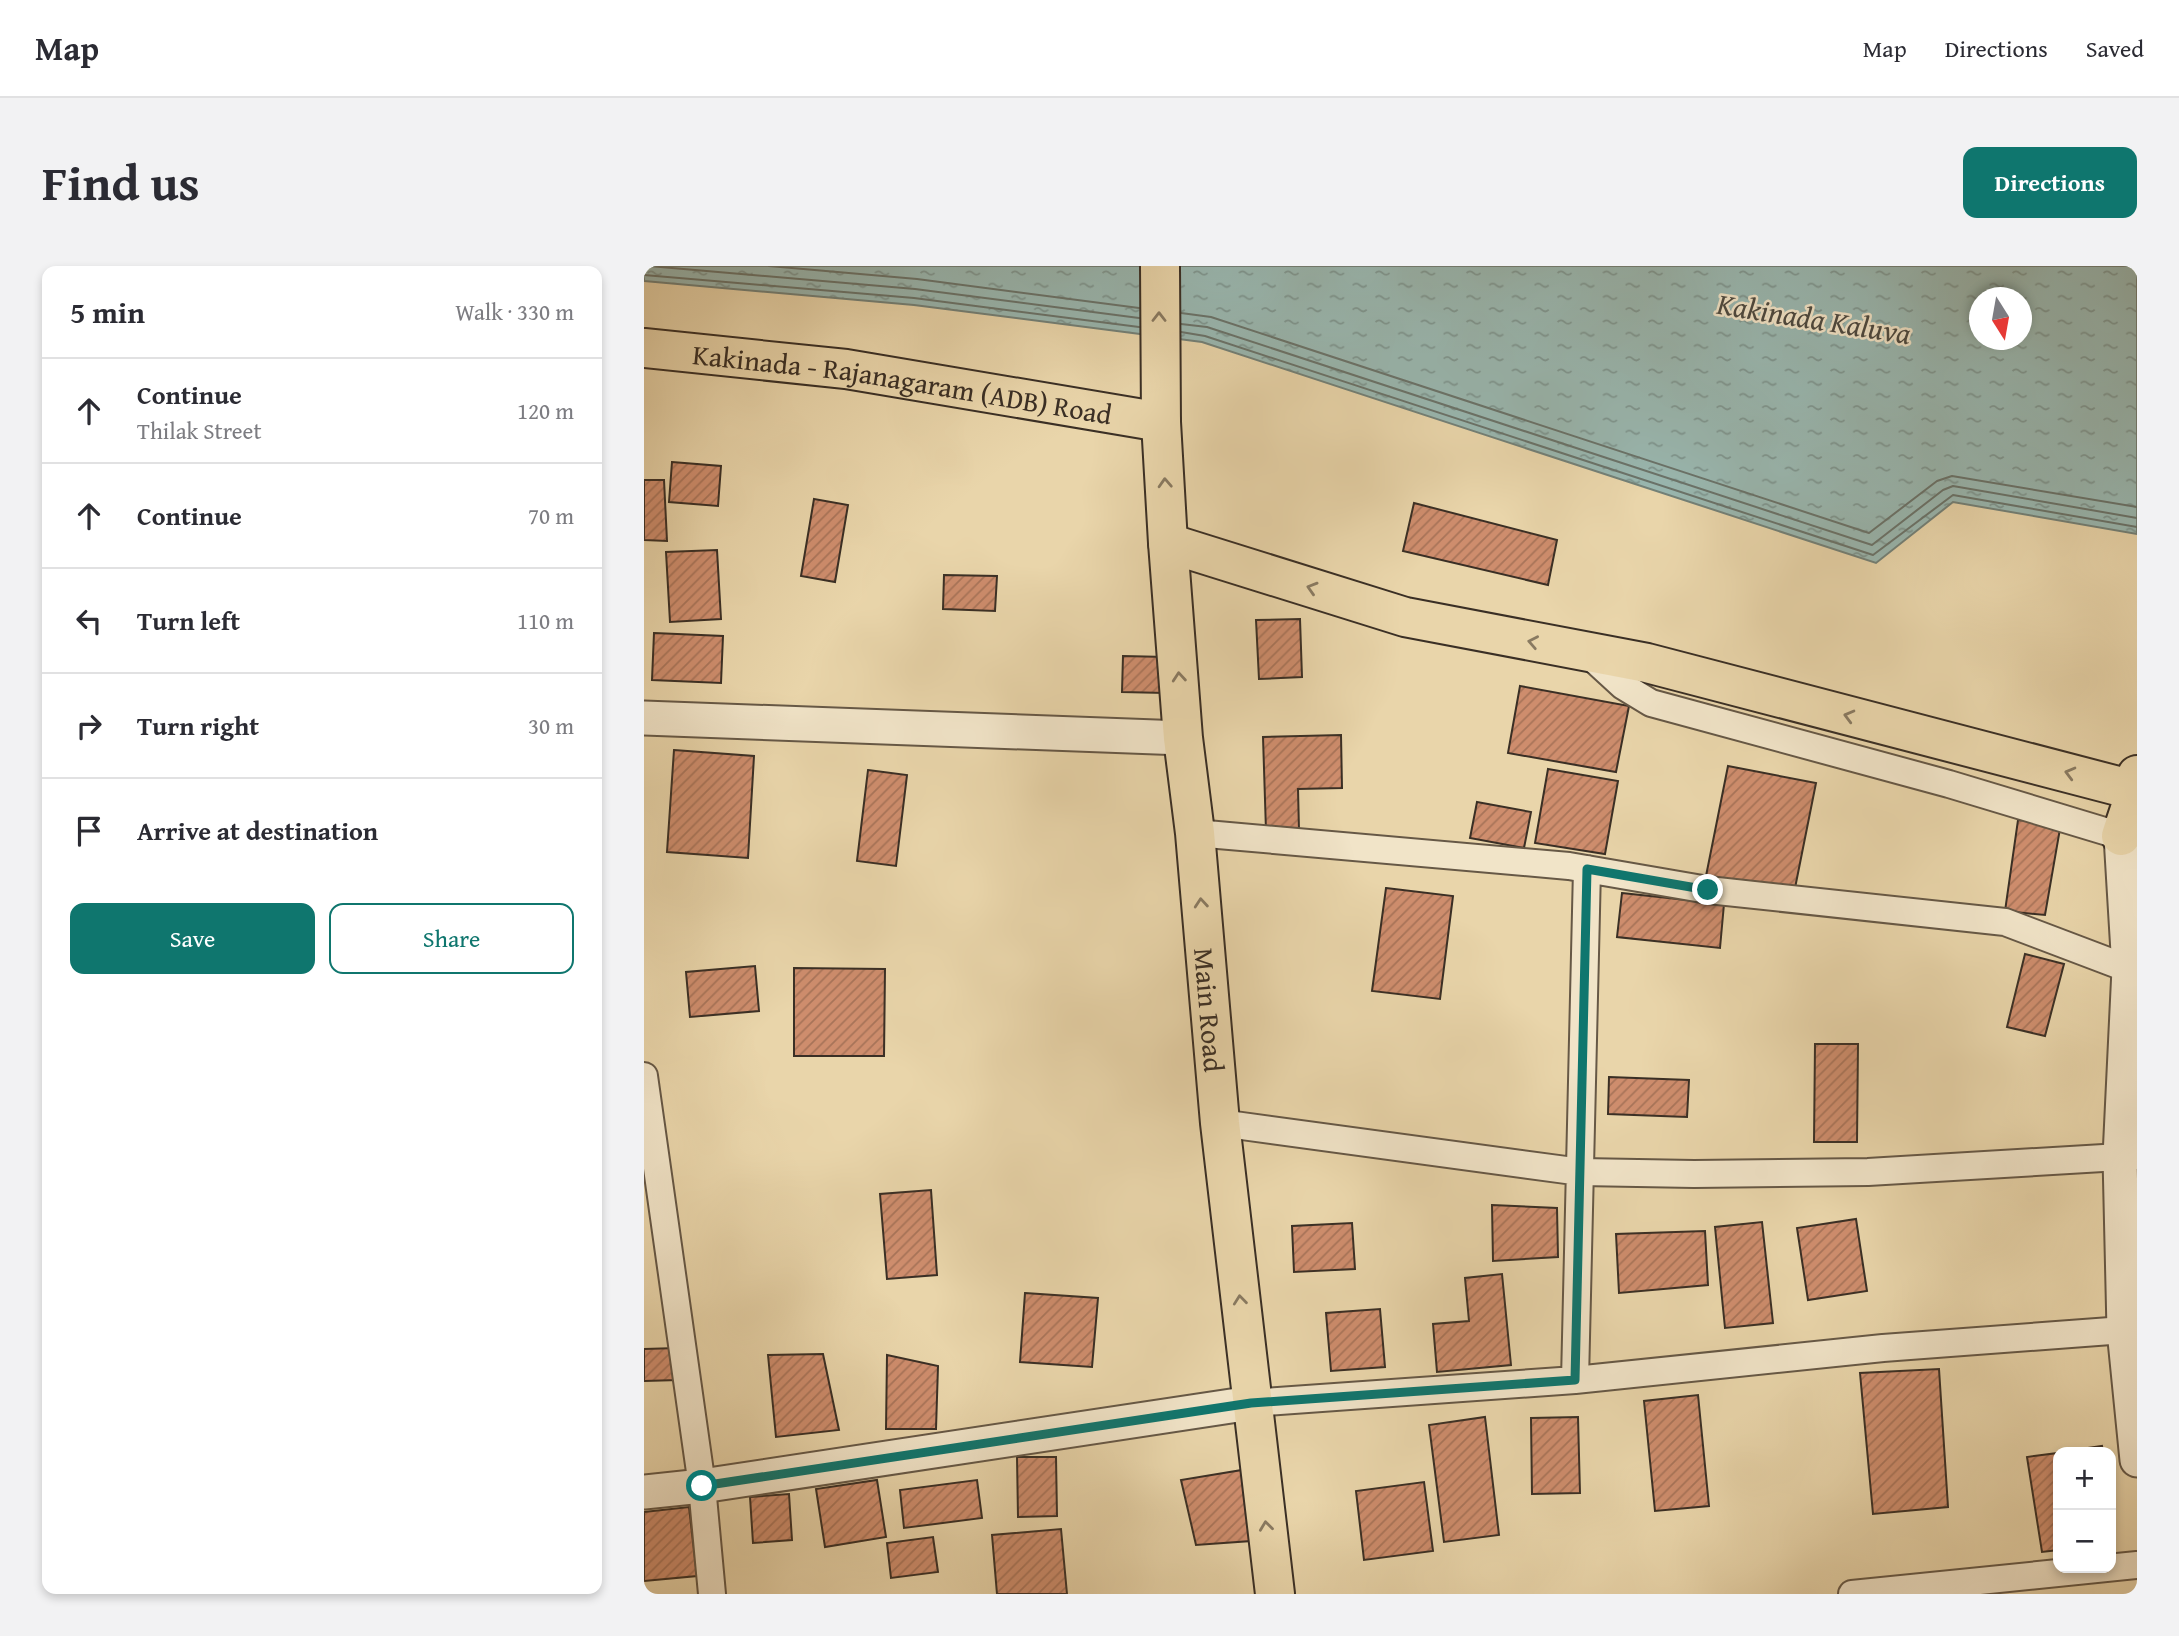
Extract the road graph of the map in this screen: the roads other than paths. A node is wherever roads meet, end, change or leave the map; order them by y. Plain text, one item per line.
1 (1160, 266) edge
2 (644, 348) edge
3 (1161, 422) junction
4 (1168, 543) junction
5 (1586, 652) junction
6 (644, 718) edge
7 (1184, 738) junction
8 (2137, 785) edge
9 (1195, 833) junction
10 (2129, 837) edge
11 (1587, 869) junction
12 (2129, 969) junction
13 (644, 1076) edge
14 (1220, 1123) junction
15 (2129, 1157) edge
16 (1581, 1172) junction
17 (2124, 1331) junction
18 (1575, 1380) junction
19 (1251, 1403) junction
20 (2137, 1460) edge
21 (702, 1486) junction
22 (644, 1492) edge
23 (2137, 1565) edge
24 (712, 1594) edge
25 (1275, 1594) edge
26 (1852, 1594) edge

3 -> 1 main road, Main Road
2 - 3 main road, Kakinada - Rajanagaram (ADB) Road
4 -> 3 main road, Main Road
5 -> 4 main road
7 -> 4 main road, Main Road
8 -> 5 main road
5 - 10 street
6 - 7 street
7 - 9 main road, Main Road
8 - 10 main road
9 - 11 street
14 -> 9 main road, Main Road
10 - 12 street
11 - 12 street
11 - 16 street
12 - 15 street
13 - 21 street
14 - 16 street
19 -> 14 main road, Main Road
15 - 16 street
15 - 17 street
16 - 18 street
17 - 18 street
17 - 20 street
18 - 19 street
19 - 21 street
25 -> 19 main road, Main Road
21 - 22 street
21 - 24 street
23 - 26 street

